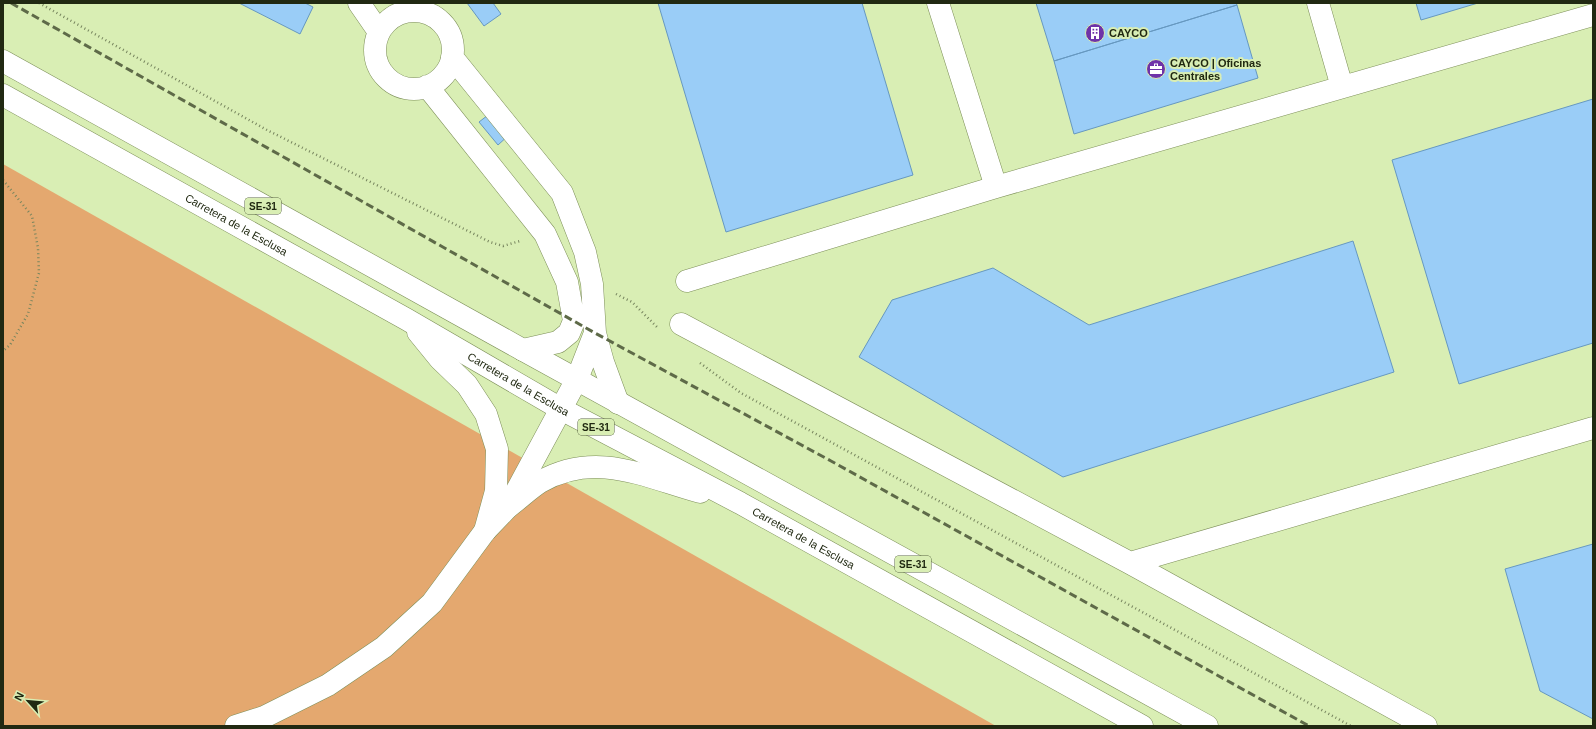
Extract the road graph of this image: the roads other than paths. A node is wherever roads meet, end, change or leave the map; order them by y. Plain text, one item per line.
1 (359, 3) edge
2 (938, 3) edge
3 (1318, 3) edge
4 (394, 8) edge
5 (1593, 15) edge
6 (379, 32) junction
7 (452, 57) junction
8 (3, 61) edge
9 (427, 86) junction
10 (1342, 87) junction
11 (3, 94) edge
12 (996, 187) junction
13 (687, 281) dead end
14 (406, 319) junction
15 (681, 324) dead end
16 (595, 333) junction
17 (523, 350) junction
18 (577, 379) junction
19 (515, 383) junction
20 (618, 403) junction
21 (561, 409) junction
22 (1593, 428) edge
23 (740, 503) junction
24 (508, 506) junction
25 (485, 531) junction
26 (1130, 563) junction
27 (236, 726) edge
28 (1142, 726) edge
29 (1207, 726) edge
30 (1426, 726) edge

1 - 6 main road
2 - 12 main road
3 - 10 main road
4 - 6 main road
4 - 7 main road
5 - 10 main road
6 - 9 main road
7 - 9 main road
7 - 16 main road
8 - 17 main road, SE-31
9 - 17 main road
10 - 12 main road
11 - 14 main road, Carretera de la Esclusa / SE-31
12 - 13 main road
14 - 19 main road, Carretera de la Esclusa / SE-31
14 - 25 main road
15 - 26 main road
16 - 18 main road
16 - 20 main road
17 - 18 main road, SE-31
18 - 19 main road
18 - 20 main road, SE-31
18 - 21 main road
19 - 21 main road, Carretera de la Esclusa / SE-31
20 - 29 main road, SE-31
21 - 23 main road, Carretera de la Esclusa / SE-31
21 - 24 main road
22 - 26 main road
23 - 24 main road
23 - 28 main road, Carretera de la Esclusa / SE-31
24 - 25 main road
25 - 27 main road
26 - 30 main road

